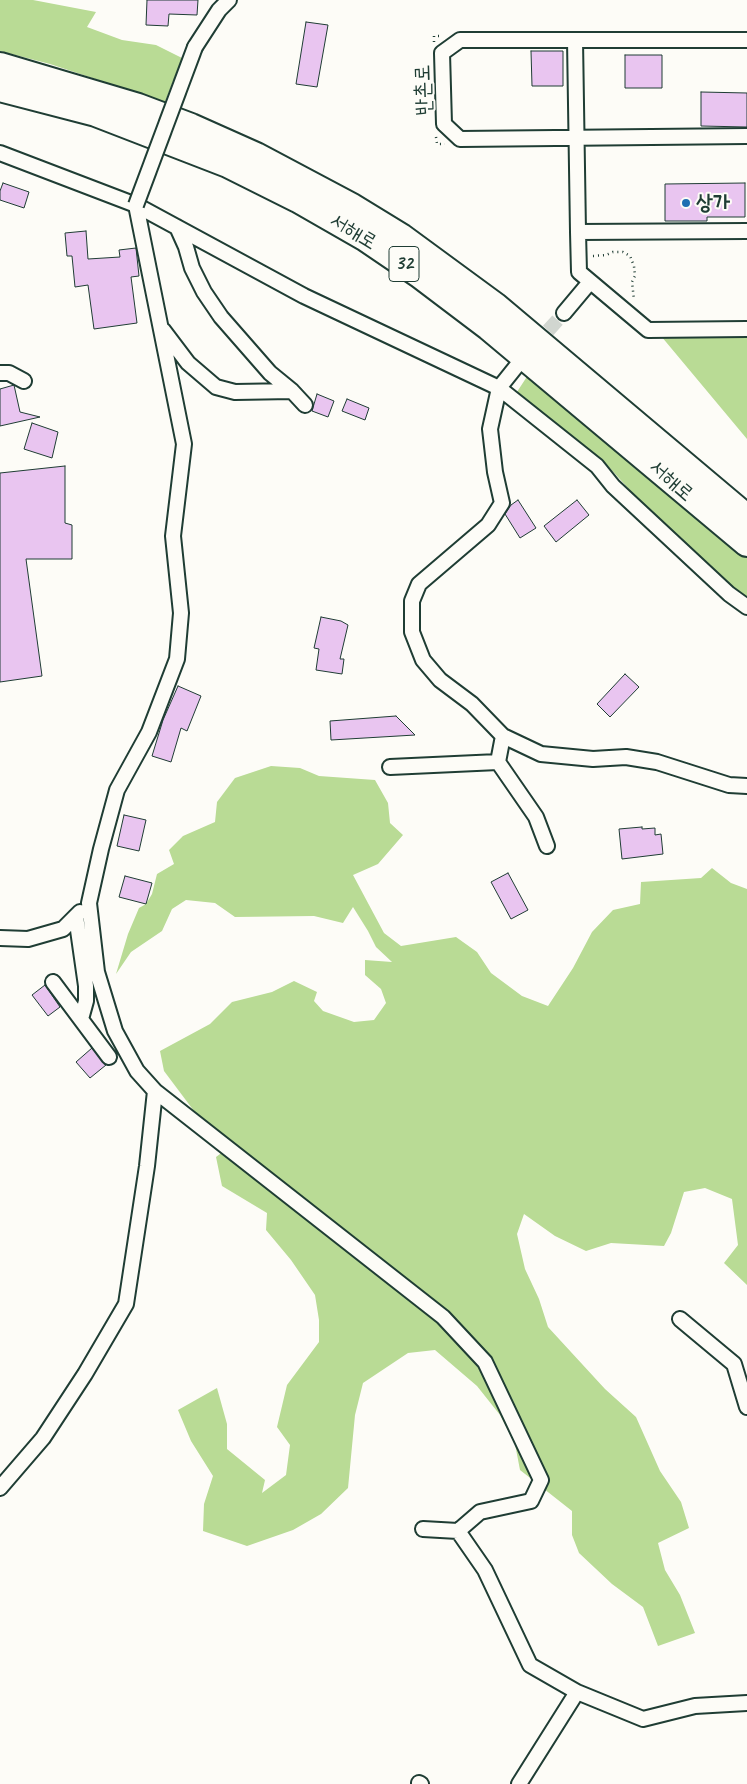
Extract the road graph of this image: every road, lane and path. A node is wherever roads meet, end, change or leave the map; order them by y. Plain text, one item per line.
1 (230, 0) edge
2 (444, 36) dead end
3 (575, 40) junction
4 (747, 40) edge
5 (434, 46) dead end
6 (0, 66) edge
7 (0, 88) edge
8 (436, 134) dead end
9 (747, 136) edge
10 (576, 138) junction
11 (446, 144) dead end
12 (0, 153) edge
13 (136, 205) junction
14 (177, 226) junction
15 (747, 231) edge
16 (578, 232) junction
17 (592, 256) dead end
18 (590, 282) junction
19 (633, 302) dead end
20 (564, 313) tunnel mouth
21 (160, 326) junction
22 (747, 329) edge
23 (519, 363) dead end
24 (0, 373) edge
25 (24, 381) dead end
26 (499, 388) junction
27 (292, 391) junction
28 (306, 405) dead end
29 (747, 518) edge
30 (747, 544) edge
31 (747, 607) edge
32 (503, 736) junction
33 (498, 762) junction
34 (390, 767) dead end
35 (747, 786) edge
36 (547, 846) dead end
37 (89, 903) junction
38 (76, 916) junction
39 (0, 938) edge
40 (53, 982) dead end
41 (81, 1019) junction
42 (109, 1057) dead end
43 (154, 1090) junction
44 (680, 1319) dead end
45 (747, 1407) edge
46 (0, 1488) edge
47 (423, 1529) dead end
48 (458, 1531) junction
49 (577, 1692) junction
50 (747, 1703) edge
51 (519, 1784) edge

1 - 13 street, bridge
2 - 5 path
3 - 4 street, 반촌로
3 - 10 street
3 - 10 street, 반촌로
6 - 29 highway, 서해로 / 32
7 - 30 highway, 서해로 / 32
8 - 11 path
9 - 10 street, 반촌로
10 - 16 street
12 - 13 street
13 - 14 street
13 - 21 street
14 - 26 street
14 - 27 street
15 - 16 street
16 - 18 street
17 - 19 path
18 - 20 street
18 - 22 street
21 - 27 street
21 - 37 street
23 - 26 street
24 - 25 street
26 - 31 street
26 - 32 street
27 - 28 street
32 - 33 street
32 - 35 street
33 - 34 street
33 - 36 street
37 - 38 street
37 - 43 street
38 - 39 street
38 - 41 street
40 - 41 street
41 - 42 street
43 - 46 street
43 - 48 street
44 - 45 street
47 - 48 street
48 - 49 street
49 - 50 street
49 - 51 street

